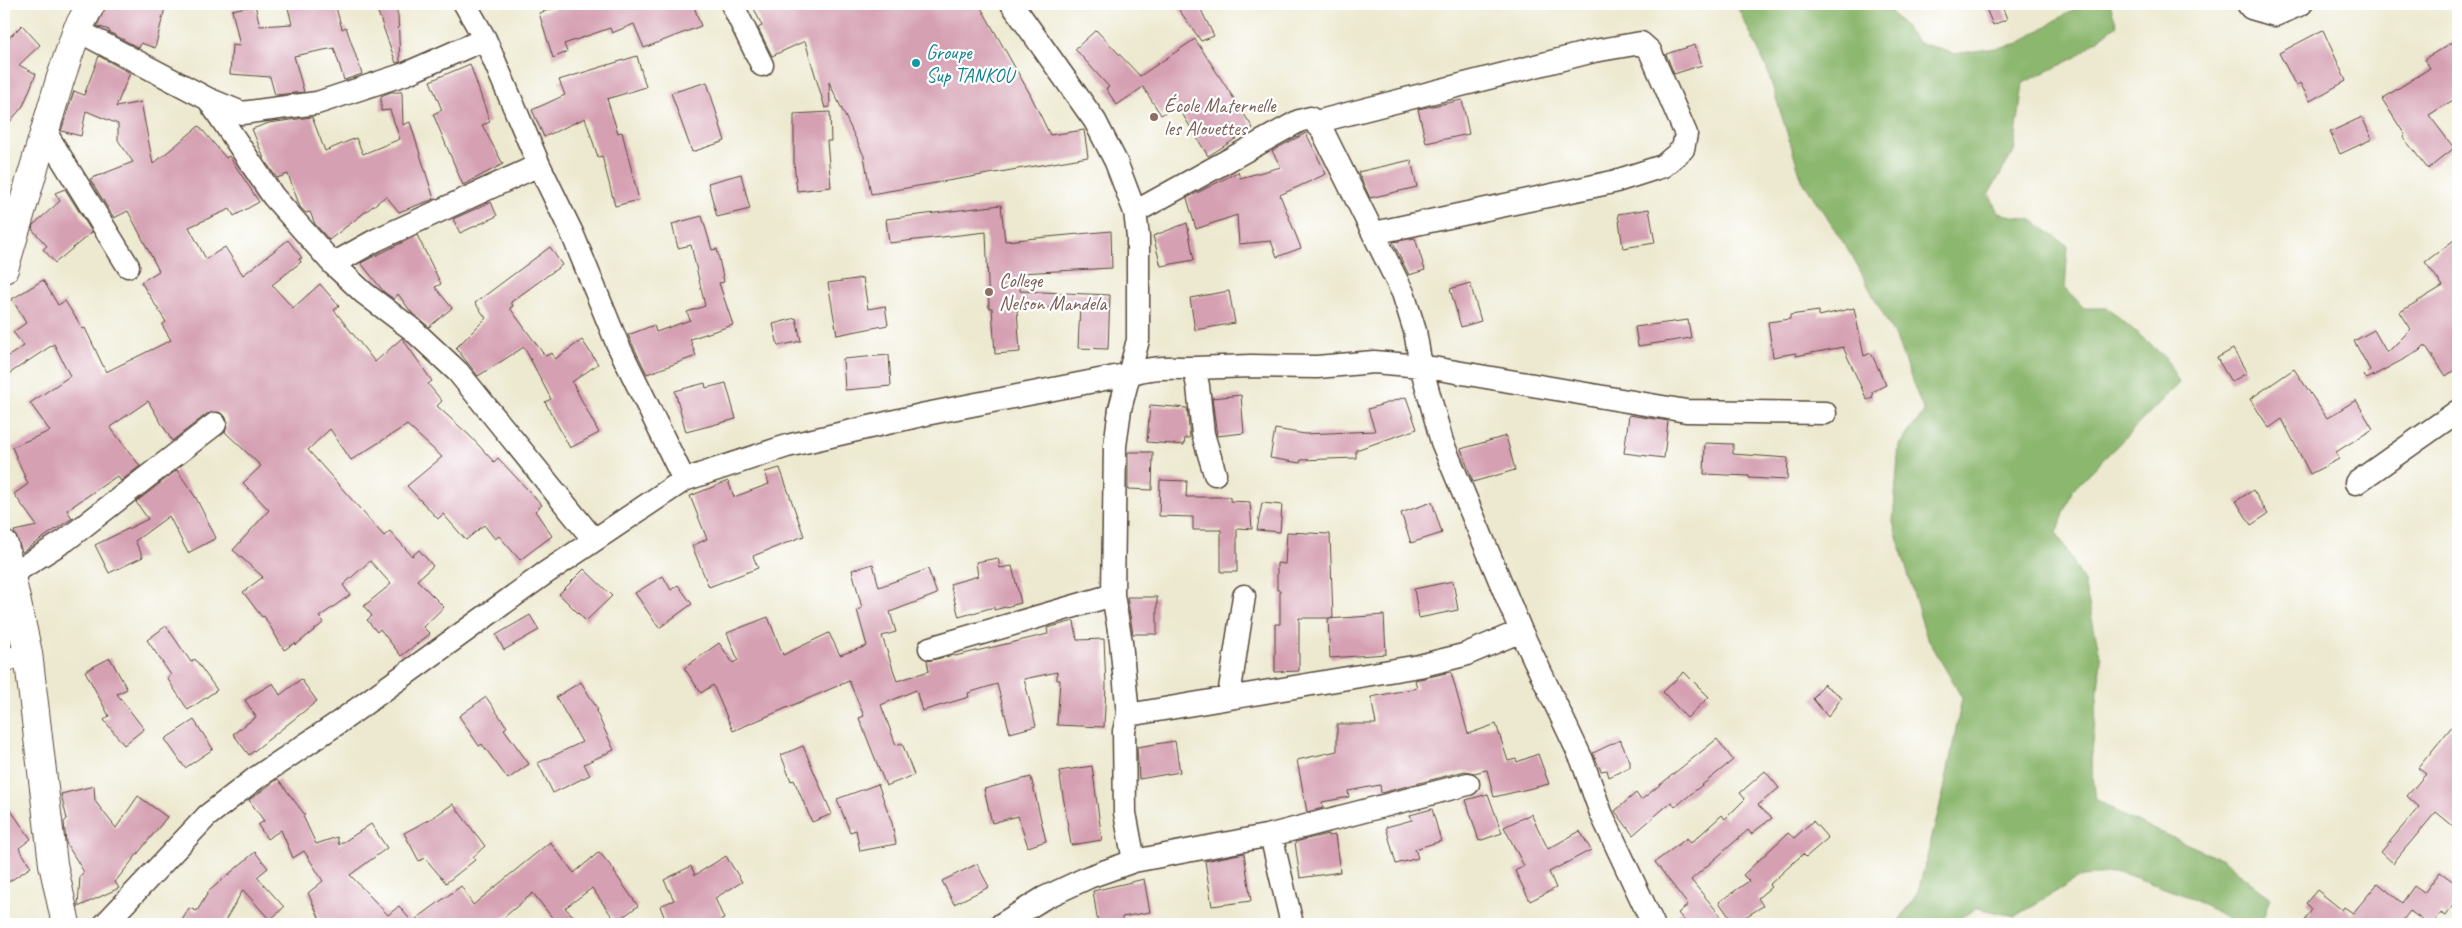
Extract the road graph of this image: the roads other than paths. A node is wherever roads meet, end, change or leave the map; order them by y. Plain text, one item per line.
1 (91, 4) edge
2 (465, 4) edge
3 (732, 4) edge
4 (1012, 4) edge
5 (2248, 4) edge
6 (2301, 4) edge
7 (77, 30) junction
8 (484, 39) junction
9 (762, 65) dead end
10 (208, 99) junction
11 (1316, 122) junction
12 (44, 130) junction
13 (539, 165) junction
14 (1135, 212) junction
15 (1374, 233) junction
16 (333, 264) junction
17 (128, 266) dead end
18 (4, 269) edge
19 (1421, 366) junction
20 (1194, 368) junction
21 (1130, 374) junction
22 (2458, 411) edge
23 (1825, 413) dead end
24 (215, 424) dead end
25 (1215, 474) dead end
26 (684, 480) junction
27 (2356, 483) dead end
28 (594, 540) junction
29 (6, 555) edge
30 (1113, 595) junction
31 (1244, 596) dead end
32 (1521, 631) junction
33 (930, 648) dead end
34 (16, 657) edge
35 (1229, 696) junction
36 (1128, 715) junction
37 (1468, 784) dead end
38 (1271, 835) junction
39 (1134, 862) junction
40 (66, 924) edge
41 (105, 924) edge
42 (1002, 924) edge
43 (1292, 924) edge
44 (1653, 924) edge

1 - 7 street
2 - 8 street
3 - 9 street
4 - 14 street
5 - 6 street
7 - 10 street
7 - 12 street
8 - 10 street
8 - 13 street
10 - 16 street
11 - 14 street
11 - 15 street
11 - 15 street
12 - 17 street
12 - 18 street
13 - 16 street
13 - 26 street
14 - 21 street
15 - 19 street
16 - 28 street
19 - 20 street
19 - 23 street
19 - 32 street
20 - 21 street
20 - 25 street
21 - 26 street
21 - 30 street
22 - 27 street
24 - 29 street
26 - 28 street
28 - 41 street
29 - 34 street
30 - 33 street
30 - 36 street
31 - 35 street
32 - 35 street
32 - 44 street
34 - 40 street
35 - 36 street
36 - 39 street
37 - 38 street
38 - 39 street
38 - 43 street
39 - 42 street

